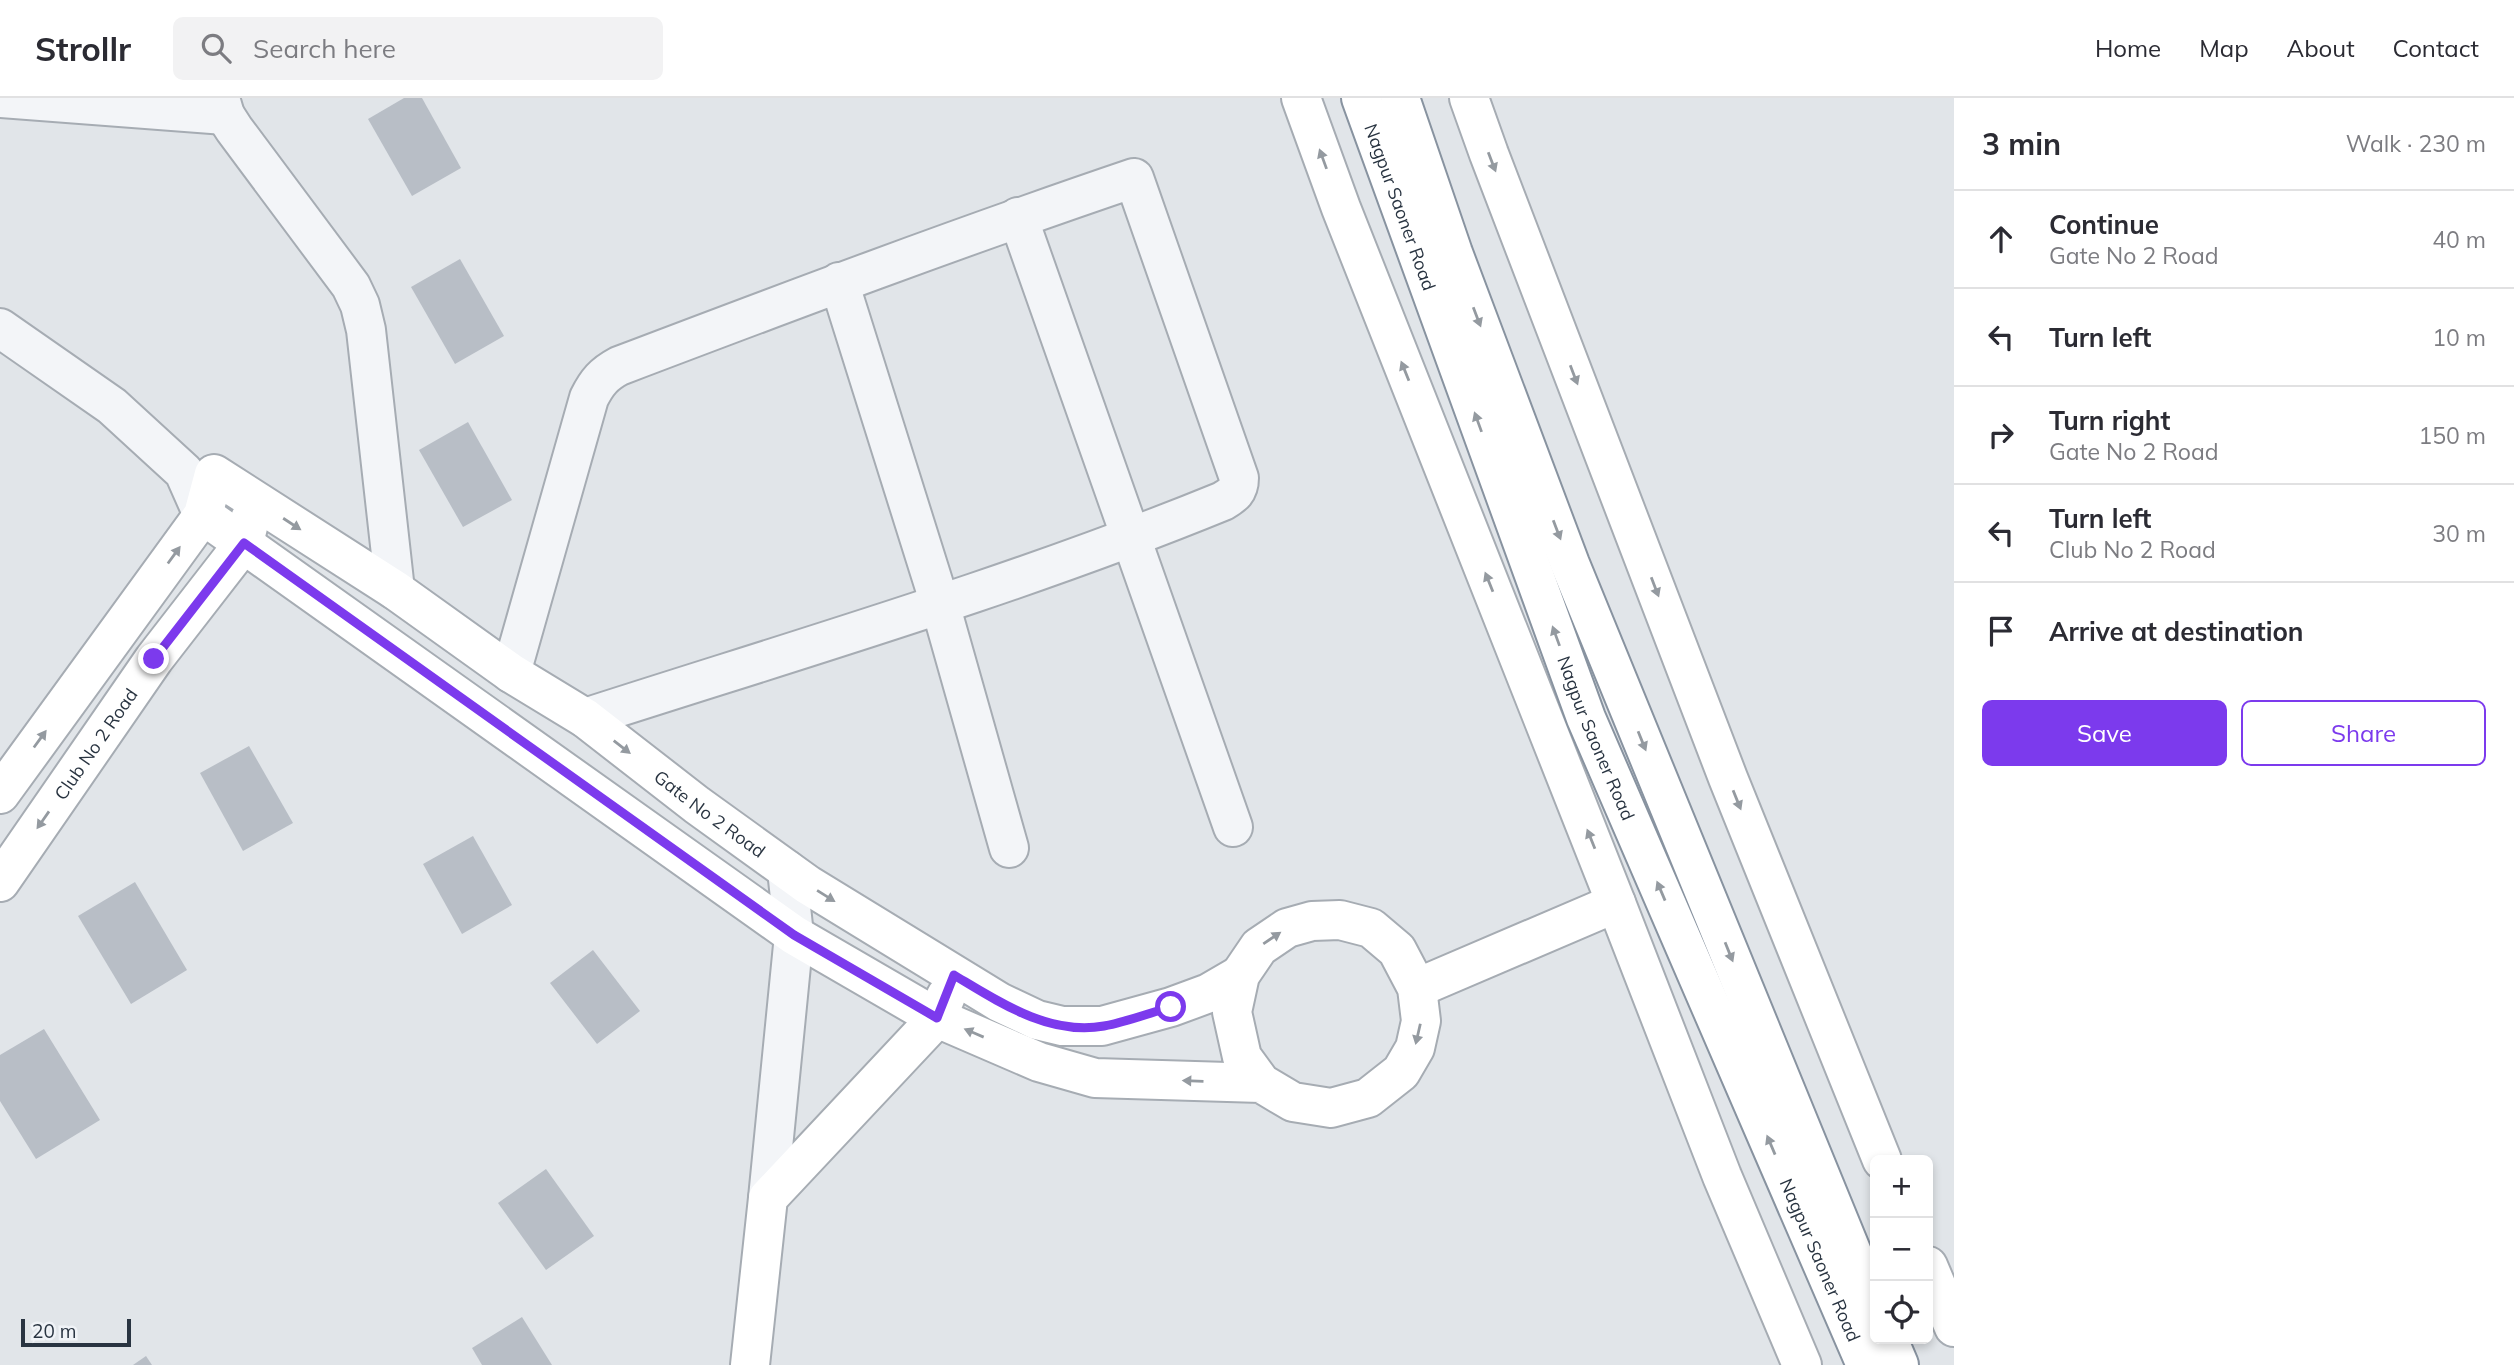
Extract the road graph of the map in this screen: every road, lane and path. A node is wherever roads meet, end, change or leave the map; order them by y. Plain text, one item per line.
1 (1, 98) edge
2 (1301, 98) edge
3 (1361, 98) edge
4 (1400, 98) edge
5 (1469, 98) edge
6 (223, 107) edge
7 (1018, 217) junction
8 (839, 282) junction
9 (0, 328) edge
10 (199, 473) junction
11 (255, 500) junction
12 (203, 515) junction
13 (1132, 539) junction
14 (244, 543) junction
15 (395, 590) junction
16 (940, 604) junction
17 (511, 673) junction
18 (586, 718) junction
19 (0, 794) edge
20 (1233, 827) dead end
21 (1010, 848) dead end
22 (787, 870) junction
23 (0, 882) edge
24 (1616, 903) junction
25 (794, 935) junction
26 (954, 975) junction
27 (1240, 975) junction
28 (1418, 988) junction
29 (937, 1018) junction
30 (1261, 1083) junction
31 (1880, 1155) edge
32 (768, 1198) junction
33 (1933, 1278) edge
34 (1870, 1297) edge
35 (1954, 1327) edge
36 (1890, 1344) edge
37 (750, 1365) edge
38 (1802, 1365) edge
39 (1866, 1365) edge
40 (1899, 1365) edge

1 - 6 street
24 -> 2 main road
39 -> 3 main road, Nagpur Saoner Road
4 -> 34 main road, Nagpur Saoner Road
5 -> 31 main road
6 - 15 street
7 - 8 street
7 - 13 street
7 - 13 street
8 - 16 street
8 - 17 street
9 - 10 street
10 - 11 main road, Gate No 2 Road
10 - 12 main road
11 - 14 main road, Club No 2 Road
11 -> 15 main road, Gate No 2 Road
12 - 14 main road
19 -> 12 main road
13 - 16 street
13 - 20 street
14 -> 23 main road, Club No 2 Road
14 - 25 main road
15 - 17 main road, Gate No 2 Road
16 - 18 street
16 - 21 street
17 - 18 main road, Gate No 2 Road
18 -> 22 main road, Gate No 2 Road
22 - 25 street
22 -> 26 main road, Gate No 2 Road
24 - 28 main road
24 - 38 main road
25 - 29 main road
25 - 32 street
26 - 27 main road, Gate No 2 Road
26 - 29 main road
27 -> 28 main road
27 - 30 main road
28 -> 30 main road
30 -> 29 main road
29 - 32 main road
32 - 37 main road
33 - 35 main road
36 - 40 main road, Nagpur Saoner Road

